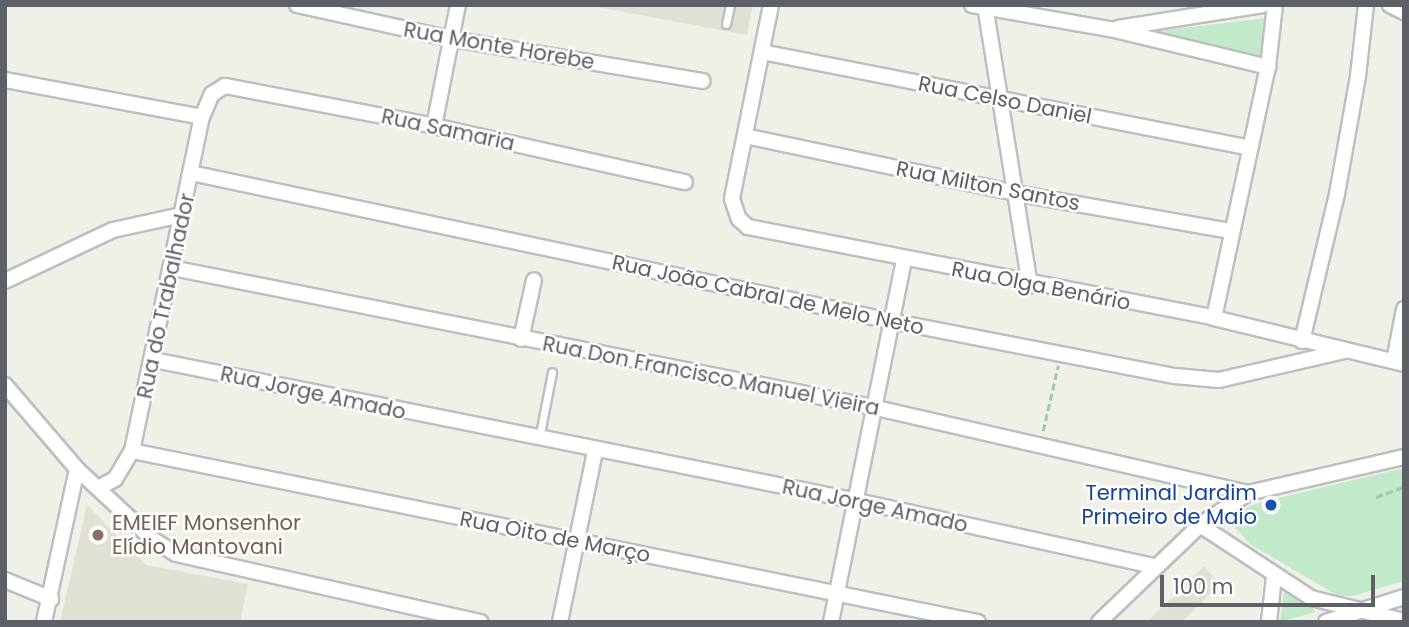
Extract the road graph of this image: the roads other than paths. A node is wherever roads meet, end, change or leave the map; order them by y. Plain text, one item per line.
1 (297, 5) edge
2 (458, 5) edge
3 (730, 5) edge
4 (771, 5) edge
5 (1263, 5) edge
6 (1275, 5) edge
7 (1366, 5) edge
8 (1390, 5) edge
9 (980, 6) edge
10 (1404, 12) edge
11 (726, 24) dead end
12 (1110, 29) junction
13 (452, 39) junction
14 (762, 52) junction
15 (1268, 67) junction
16 (5, 80) edge
17 (702, 81) dead end
18 (212, 94) joint
19 (999, 100) junction
20 (202, 117) junction
21 (434, 125) junction
22 (745, 136) junction
23 (1248, 147) junction
24 (191, 173) junction
25 (685, 182) dead end
26 (1015, 193) junction
27 (182, 215) junction
28 (1231, 230) junction
29 (904, 260) junction
30 (172, 268) junction
31 (534, 280) dead end
32 (5, 281) edge
33 (1030, 285) junction
34 (1404, 309) edge
35 (1214, 318) junction
36 (891, 321) junction
37 (521, 340) junction
38 (1302, 341) junction
39 (1345, 351) junction
40 (154, 360) junction
41 (1399, 363) edge
42 (551, 372) dead end
43 (5, 385) edge
44 (873, 407) junction
45 (538, 439) junction
46 (132, 451) junction
47 (595, 452) junction
48 (1404, 457) edge
49 (77, 469) junction
50 (100, 487) junction
51 (1248, 493) junction
52 (853, 500) junction
53 (1200, 525) junction
54 (576, 543) junction
55 (1153, 566) junction
56 (1274, 577) junction
57 (5, 580) edge
58 (836, 591) junction
59 (1404, 597) edge
60 (51, 599) junction
61 (1358, 611) junction
62 (1404, 621) edge
63 (44, 622) edge
64 (480, 622) edge
65 (560, 622) edge
66 (831, 622) edge
67 (978, 622) edge
68 (1099, 622) edge
69 (1269, 622) edge
70 (1326, 622) edge

1 - 13 street, Rua Monte Horebe
2 - 13 street
3 - 11 lane
4 - 14 street
5 - 12 street
6 - 15 street
7 - 38 street
8 - 10 street
9 - 12 street
9 - 19 street
12 - 15 street
13 - 17 street, Rua Monte Horebe
13 - 21 street
14 - 19 street, Rua Celso Daniel
14 - 22 street
15 - 23 street
16 - 20 street
18 - 20 street, Rua do Trabalhador
18 - 21 street, Rua Samaria
19 - 23 street, Rua Celso Daniel
19 - 26 street
20 - 24 street, Rua do Trabalhador
21 - 25 street, Rua Samaria
22 - 26 street, Rua Milton Santos
22 - 29 street, Rua Olga Benário
23 - 28 street
24 - 27 street, Rua do Trabalhador
24 - 36 street, Rua João Cabral de Melo Neto
26 - 28 street, Rua Milton Santos
26 - 33 street
27 - 30 street, Rua do Trabalhador
27 - 32 street
28 - 35 street
29 - 33 street, Rua Olga Benário
29 - 36 street
30 - 37 street, Rua Don Francisco Manuel Vieira
30 - 40 street, Rua do Trabalhador
31 - 37 street
33 - 35 street, Rua Olga Benário
34 - 41 street
35 - 38 street, Rua Olga Benário
36 - 39 street, Rua João Cabral de Melo Neto
36 - 44 street
37 - 44 street, Rua Don Francisco Manuel Vieira
38 - 39 street, Rua Olga Benário
39 - 41 street, Rua Olga Benário
40 - 45 street, Rua Jorge Amado
40 - 46 street, Rua do Trabalhador
42 - 45 lane
43 - 49 street
44 - 51 street, Rua Don Francisco Manuel Vieira
44 - 52 street
45 - 47 street, Rua Jorge Amado
46 - 50 street, Rua do Trabalhador
46 - 54 street, Rua Oito de Março
47 - 52 street, Rua Jorge Amado
47 - 54 street
48 - 51 street
49 - 50 street
49 - 60 street
50 - 64 street
51 - 53 street
52 - 55 street, Rua Jorge Amado
52 - 58 street
53 - 55 street
53 - 56 street
54 - 58 street, Rua Oito de Março
54 - 65 street
55 - 68 street
56 - 61 street
56 - 69 street
57 - 60 street
58 - 66 street
58 - 67 street, Rua Oito de Março
59 - 61 street
60 - 63 street
61 - 62 street
61 - 70 street

